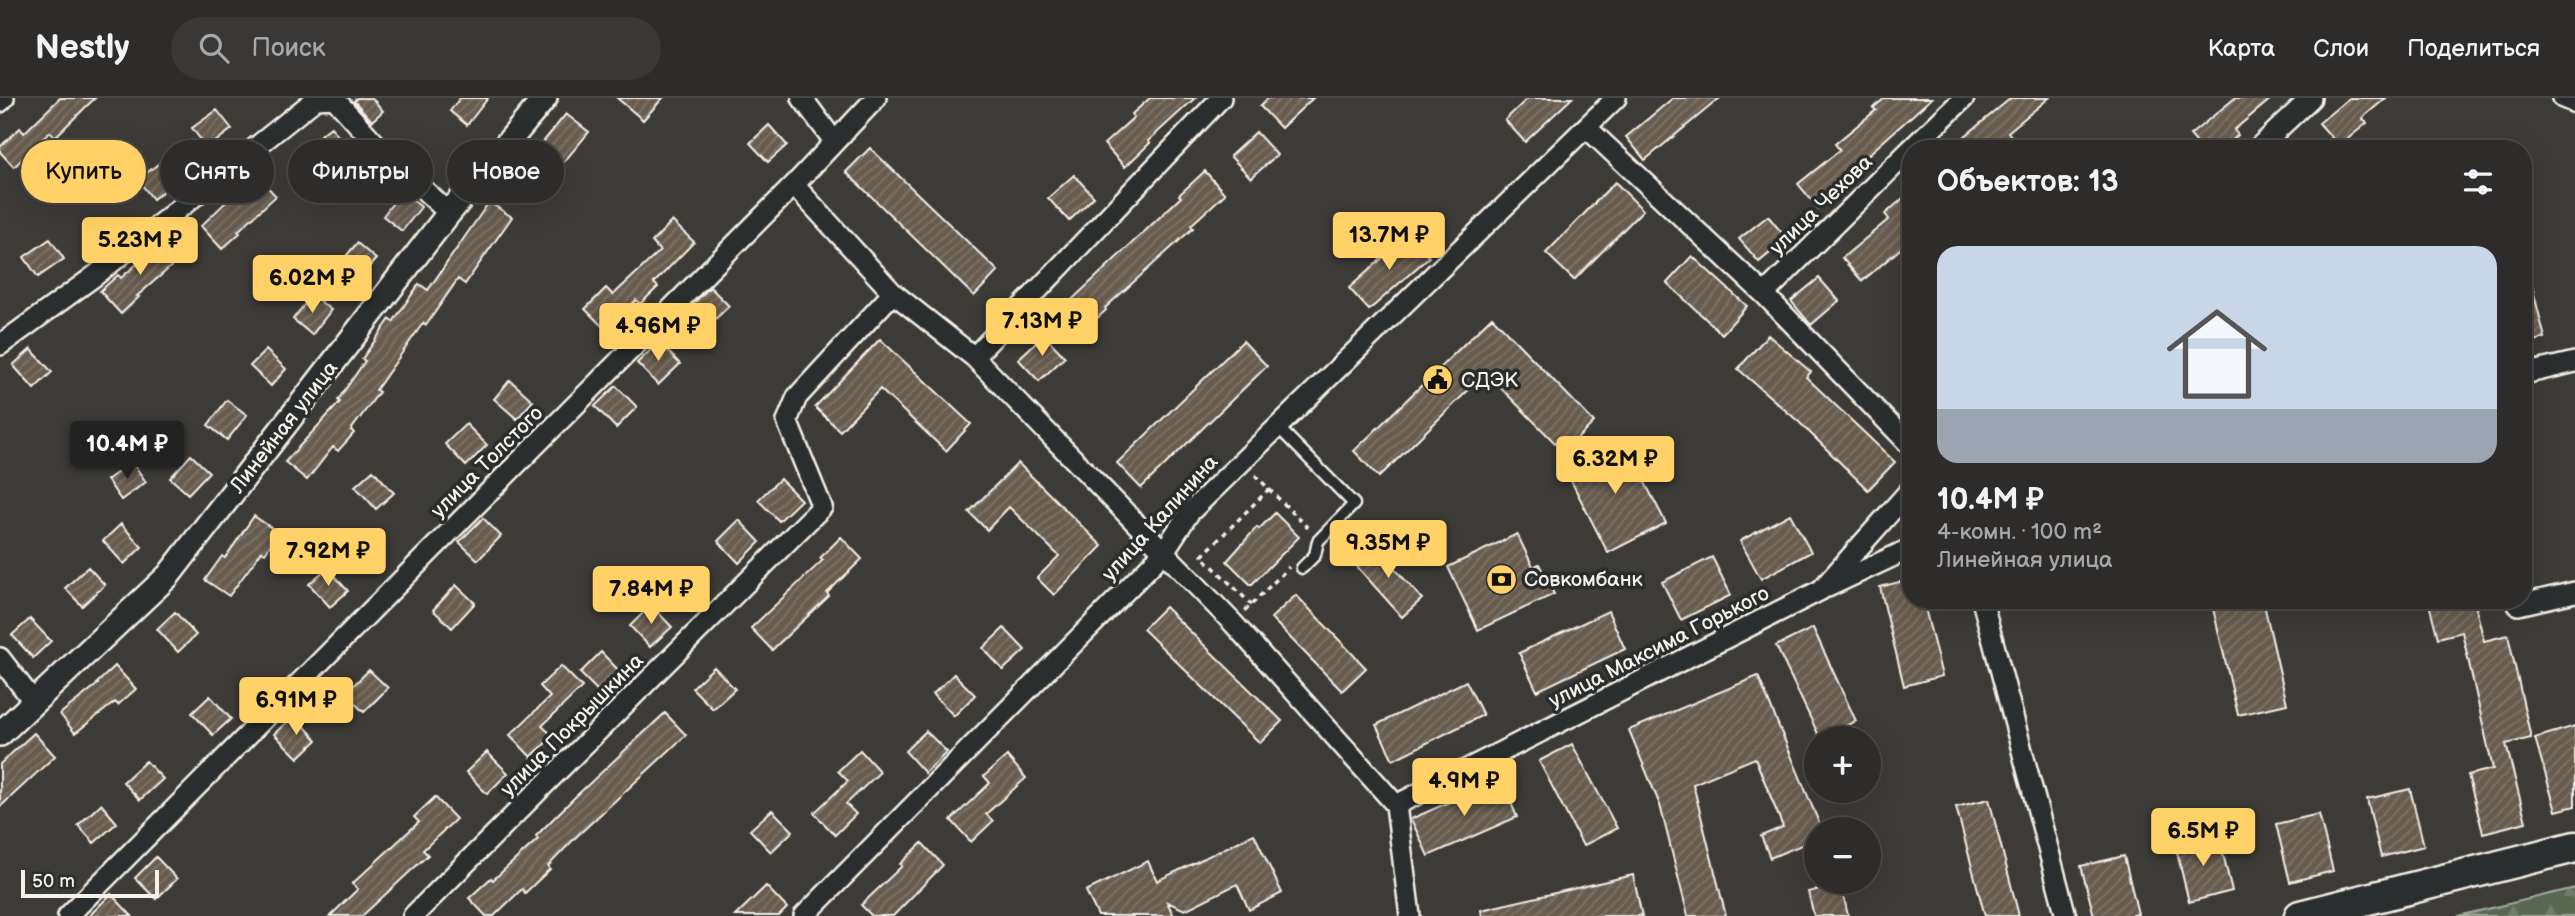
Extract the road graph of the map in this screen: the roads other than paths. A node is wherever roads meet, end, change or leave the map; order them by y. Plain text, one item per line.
1 (4, 98) edge
2 (545, 98) edge
3 (802, 98) edge
4 (876, 98) edge
5 (1221, 98) edge
6 (1616, 98) edge
7 (1964, 98) edge
8 (2311, 98) edge
9 (2563, 98) edge
10 (0, 102) edge
11 (2575, 103) edge
12 (1586, 127) junction
13 (1920, 140) edge
14 (2267, 140) edge
15 (834, 141) junction
16 (1902, 158) edge
17 (794, 185) junction
18 (449, 213) junction
19 (893, 293) junction
20 (1764, 294) junction
21 (0, 345) edge
22 (974, 357) junction
23 (2575, 362) edge
24 (2532, 372) edge
25 (1278, 427) junction
26 (1902, 437) edge
27 (1902, 499) edge
28 (1163, 552) junction
29 (1902, 552) edge
30 (1298, 564) road end
31 (1821, 590) junction
32 (2575, 592) edge
33 (2532, 603) edge
34 (1984, 609) edge
35 (0, 658) edge
36 (34, 702) junction
37 (0, 734) edge
38 (1396, 805) junction
39 (2575, 847) edge
40 (68, 916) edge
41 (414, 916) edge
42 (804, 916) edge
43 (1410, 916) edge
44 (2066, 916) edge
45 (2300, 916) edge

1 - 10 street
2 - 18 street, Линейная улица
3 - 15 street
4 - 15 street, улица Толстого
5 - 22 street
6 - 12 street, улица Калинина
7 - 13 street, улица Чехова
8 - 14 street
9 - 11 street
12 - 20 street
12 - 25 street, улица Калинина
15 - 17 street, улица Толстого
16 - 20 street, улица Чехова
17 - 19 street
17 - 40 street, улица Толстого
18 - 21 street
18 - 36 street, Линейная улица
19 - 22 street
19 - 41 street, улица Покрышкина
20 - 26 street
22 - 28 street
23 - 24 street
25 - 28 street, улица Калинина
25 - 30 lane
27 - 31 street, улица Максима Горького
28 - 38 street
28 - 42 street, улица Калинина
29 - 31 street
31 - 38 street, улица Максима Горького
32 - 33 street
34 - 44 street
35 - 36 street
36 - 37 street, Линейная улица
38 - 43 street
39 - 45 main road

